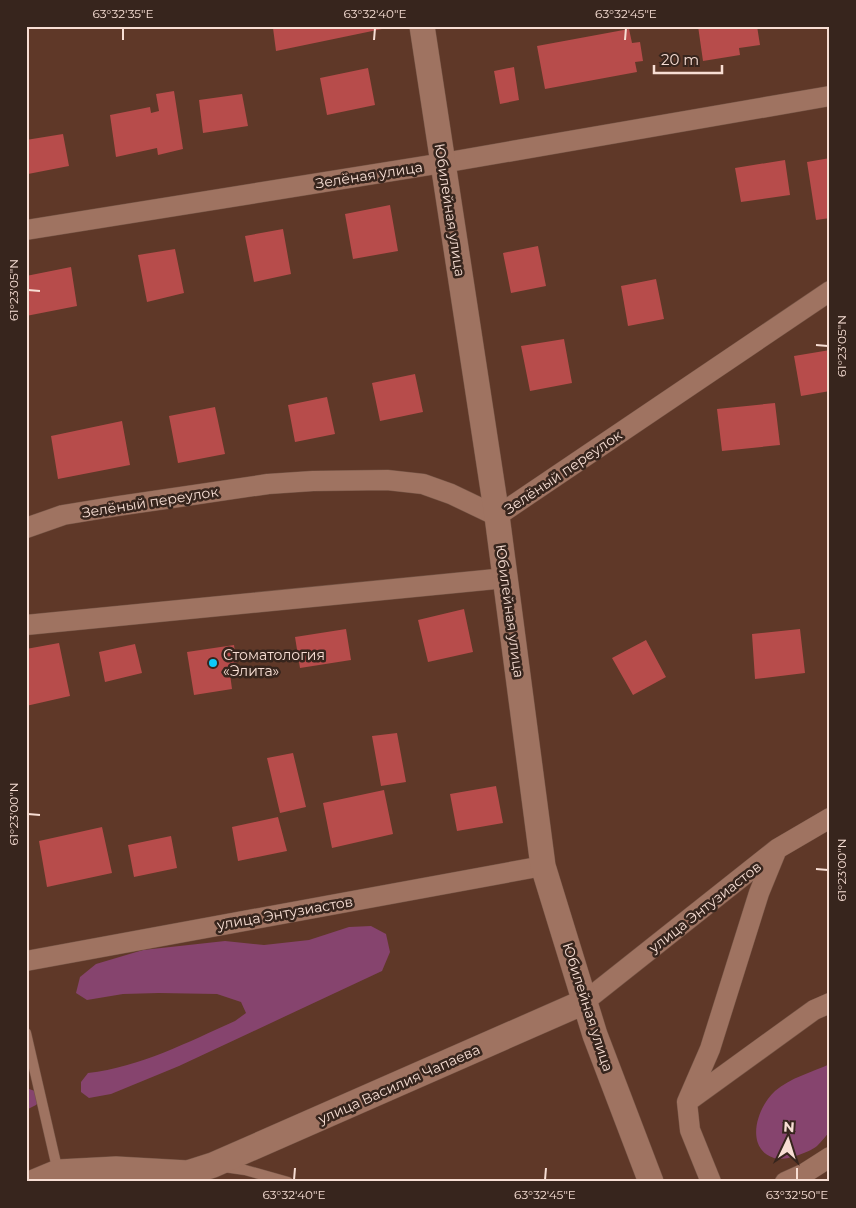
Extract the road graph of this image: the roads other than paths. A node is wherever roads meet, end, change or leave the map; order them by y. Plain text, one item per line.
1 (422, 26) edge
2 (830, 96) edge
3 (443, 163) junction
4 (26, 230) edge
5 (830, 291) edge
6 (498, 516) junction
7 (26, 528) edge
8 (506, 578) junction
9 (26, 625) edge
10 (830, 818) edge
11 (777, 849) junction
12 (543, 866) junction
13 (26, 961) edge
14 (584, 1002) junction
15 (830, 1003) edge
16 (26, 1033) edge
17 (687, 1102) junction
18 (830, 1157) edge
19 (213, 1165) junction
20 (58, 1172) junction
21 (34, 1182) edge
22 (288, 1182) edge
23 (651, 1182) edge
24 (711, 1182) edge
25 (785, 1182) edge

1 - 3 street, Юбилейная улица
2 - 3 street, Зелёная улица
3 - 4 street, Зелёная улица
3 - 6 street, Юбилейная улица
5 - 6 street, Зелёный переулок
6 - 7 street, Зелёный переулок
6 - 8 street, Юбилейная улица
8 - 9 street
8 - 12 street, Юбилейная улица
10 - 11 street, улица Энтузиастов
11 - 14 street, улица Энтузиастов
11 - 17 street
12 - 13 street, улица Энтузиастов
12 - 14 street, Юбилейная улица
14 - 19 street, улица Василия Чапаева
14 - 23 street, Юбилейная улица
15 - 17 street
16 - 20 lane
17 - 24 street
18 - 25 street
19 - 20 street, улица Василия Чапаева
19 - 22 lane, улица Василия Чапаева
20 - 21 street, улица Василия Чапаева

